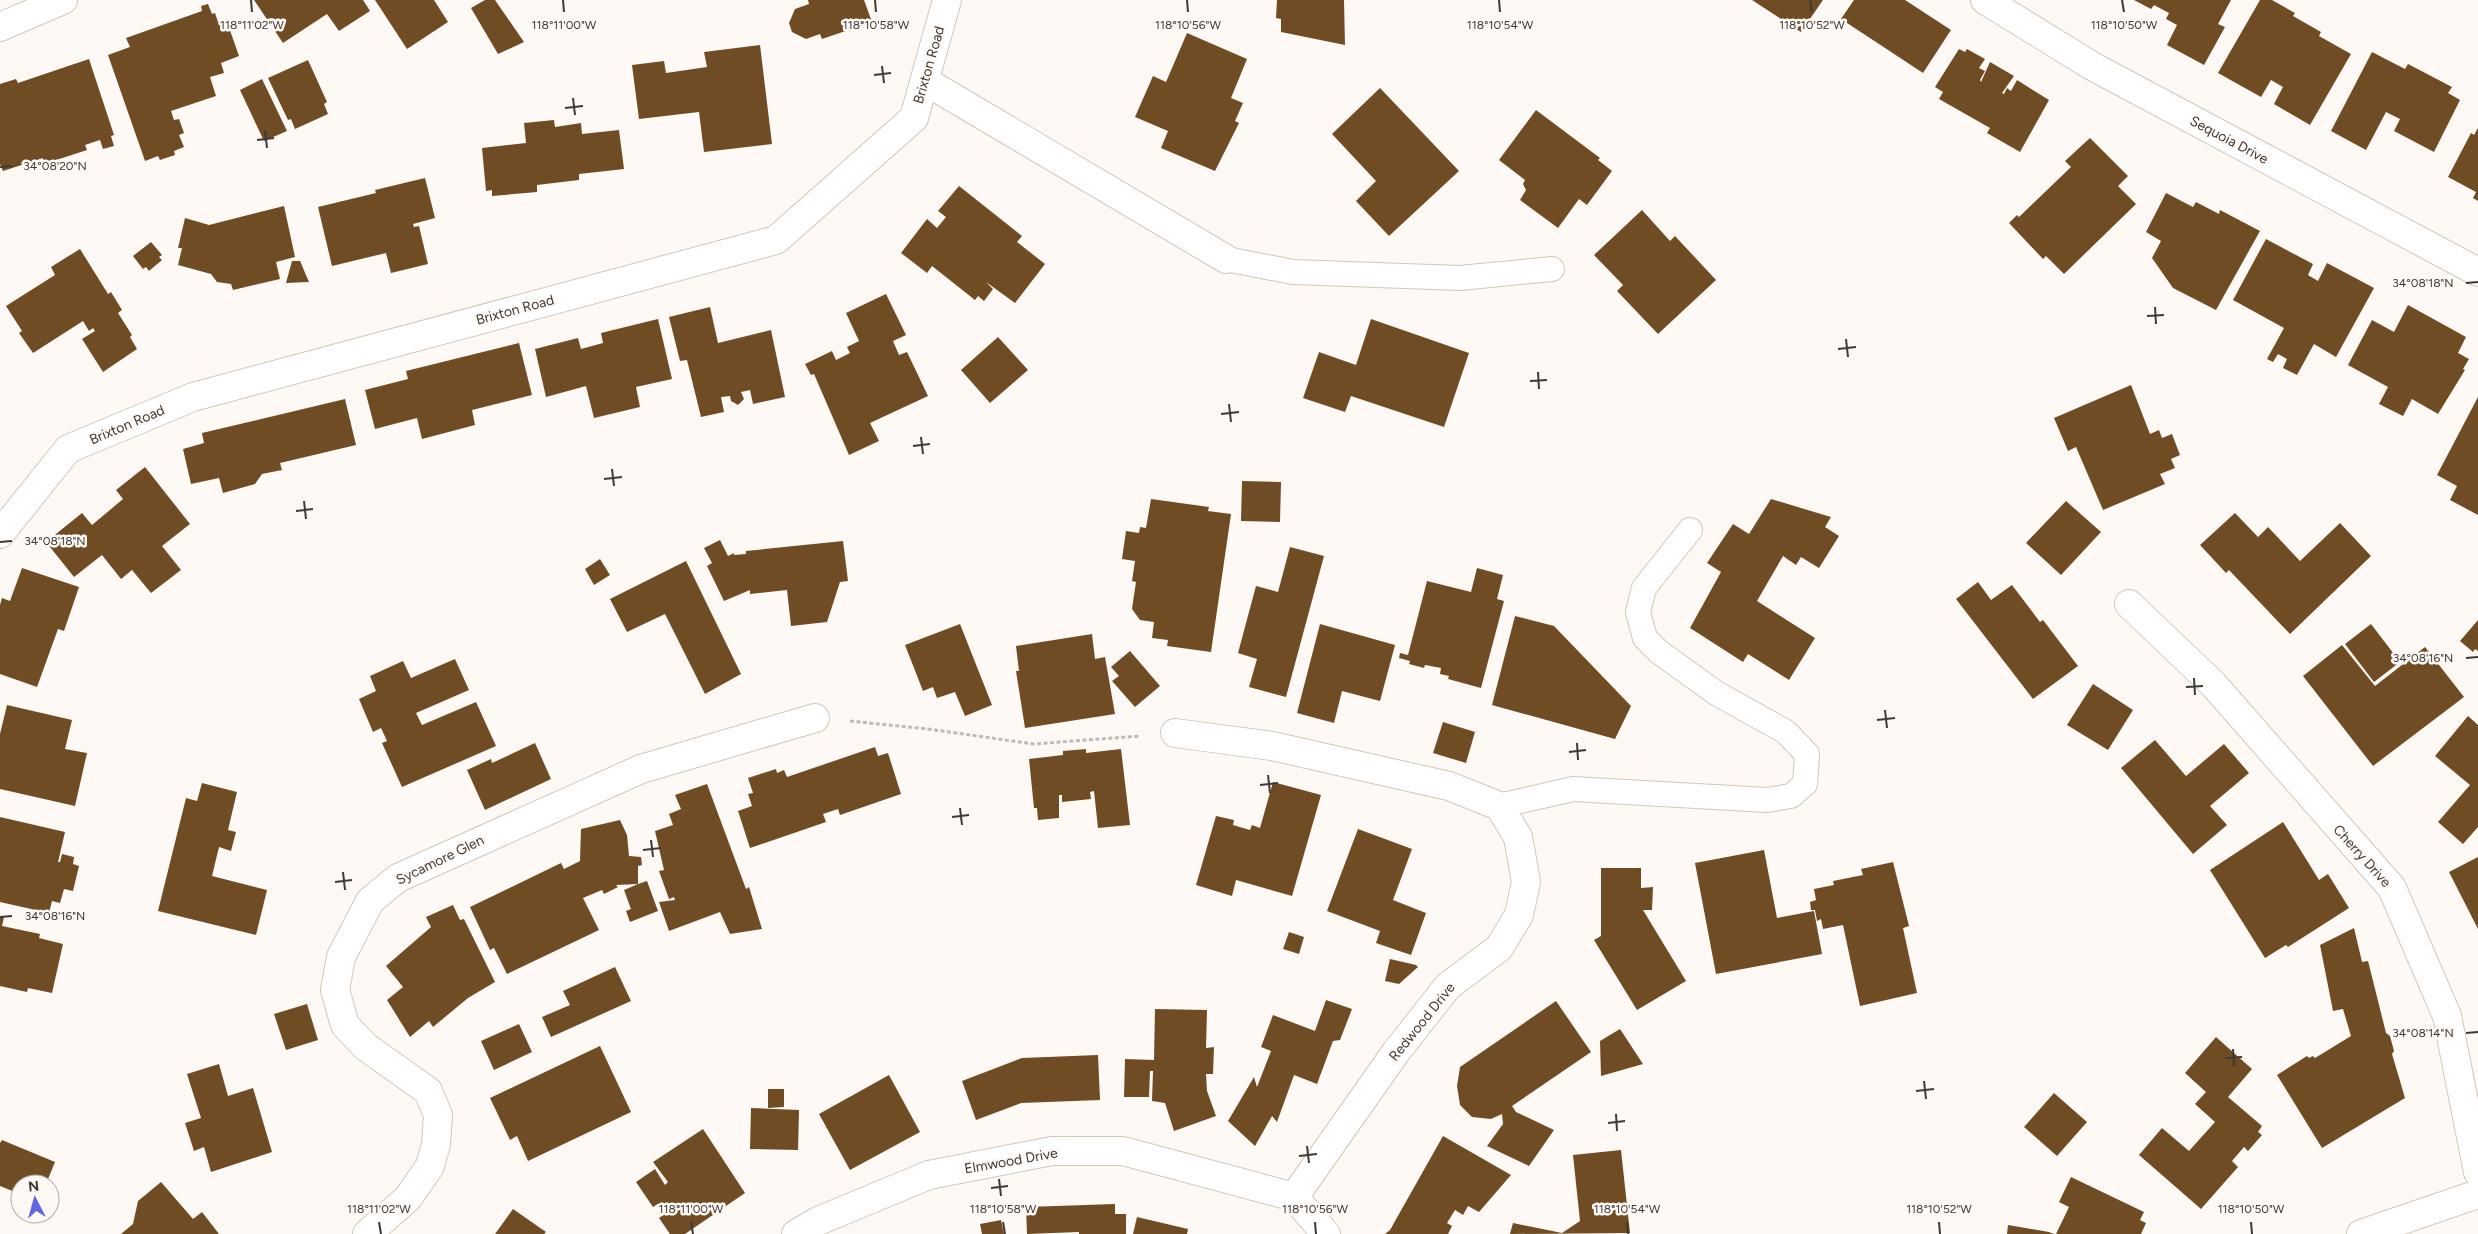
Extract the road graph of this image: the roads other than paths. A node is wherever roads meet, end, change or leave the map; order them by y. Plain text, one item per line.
1 (62, 0) edge
2 (947, 0) edge
3 (1985, 0) edge
4 (0, 27) edge
5 (925, 81) junction
6 (1226, 259) joint
7 (1552, 269) dead end
8 (2478, 272) edge
9 (1690, 530) dead end
10 (0, 534) edge
11 (2129, 604) dead end
12 (815, 718) road end
13 (1175, 734) road end
14 (1499, 806) junction
15 (2478, 1172) edge
16 (2478, 1194) edge
17 (1294, 1197) junction
18 (367, 1234) edge
19 (796, 1234) edge
20 (1326, 1234) edge
21 (2361, 1234) edge

1 - 4 street
2 - 5 street, Brixton Road
3 - 8 street, Sequoia Drive
5 - 6 street
5 - 10 street, Brixton Road
6 - 7 lane
9 - 14 lane
11 - 15 street, Cherry Drive
12 - 18 street, Sycamore Glen
13 - 14 street
14 - 17 street, Redwood Drive
16 - 21 street
17 - 19 street, Elmwood Drive
17 - 20 street

